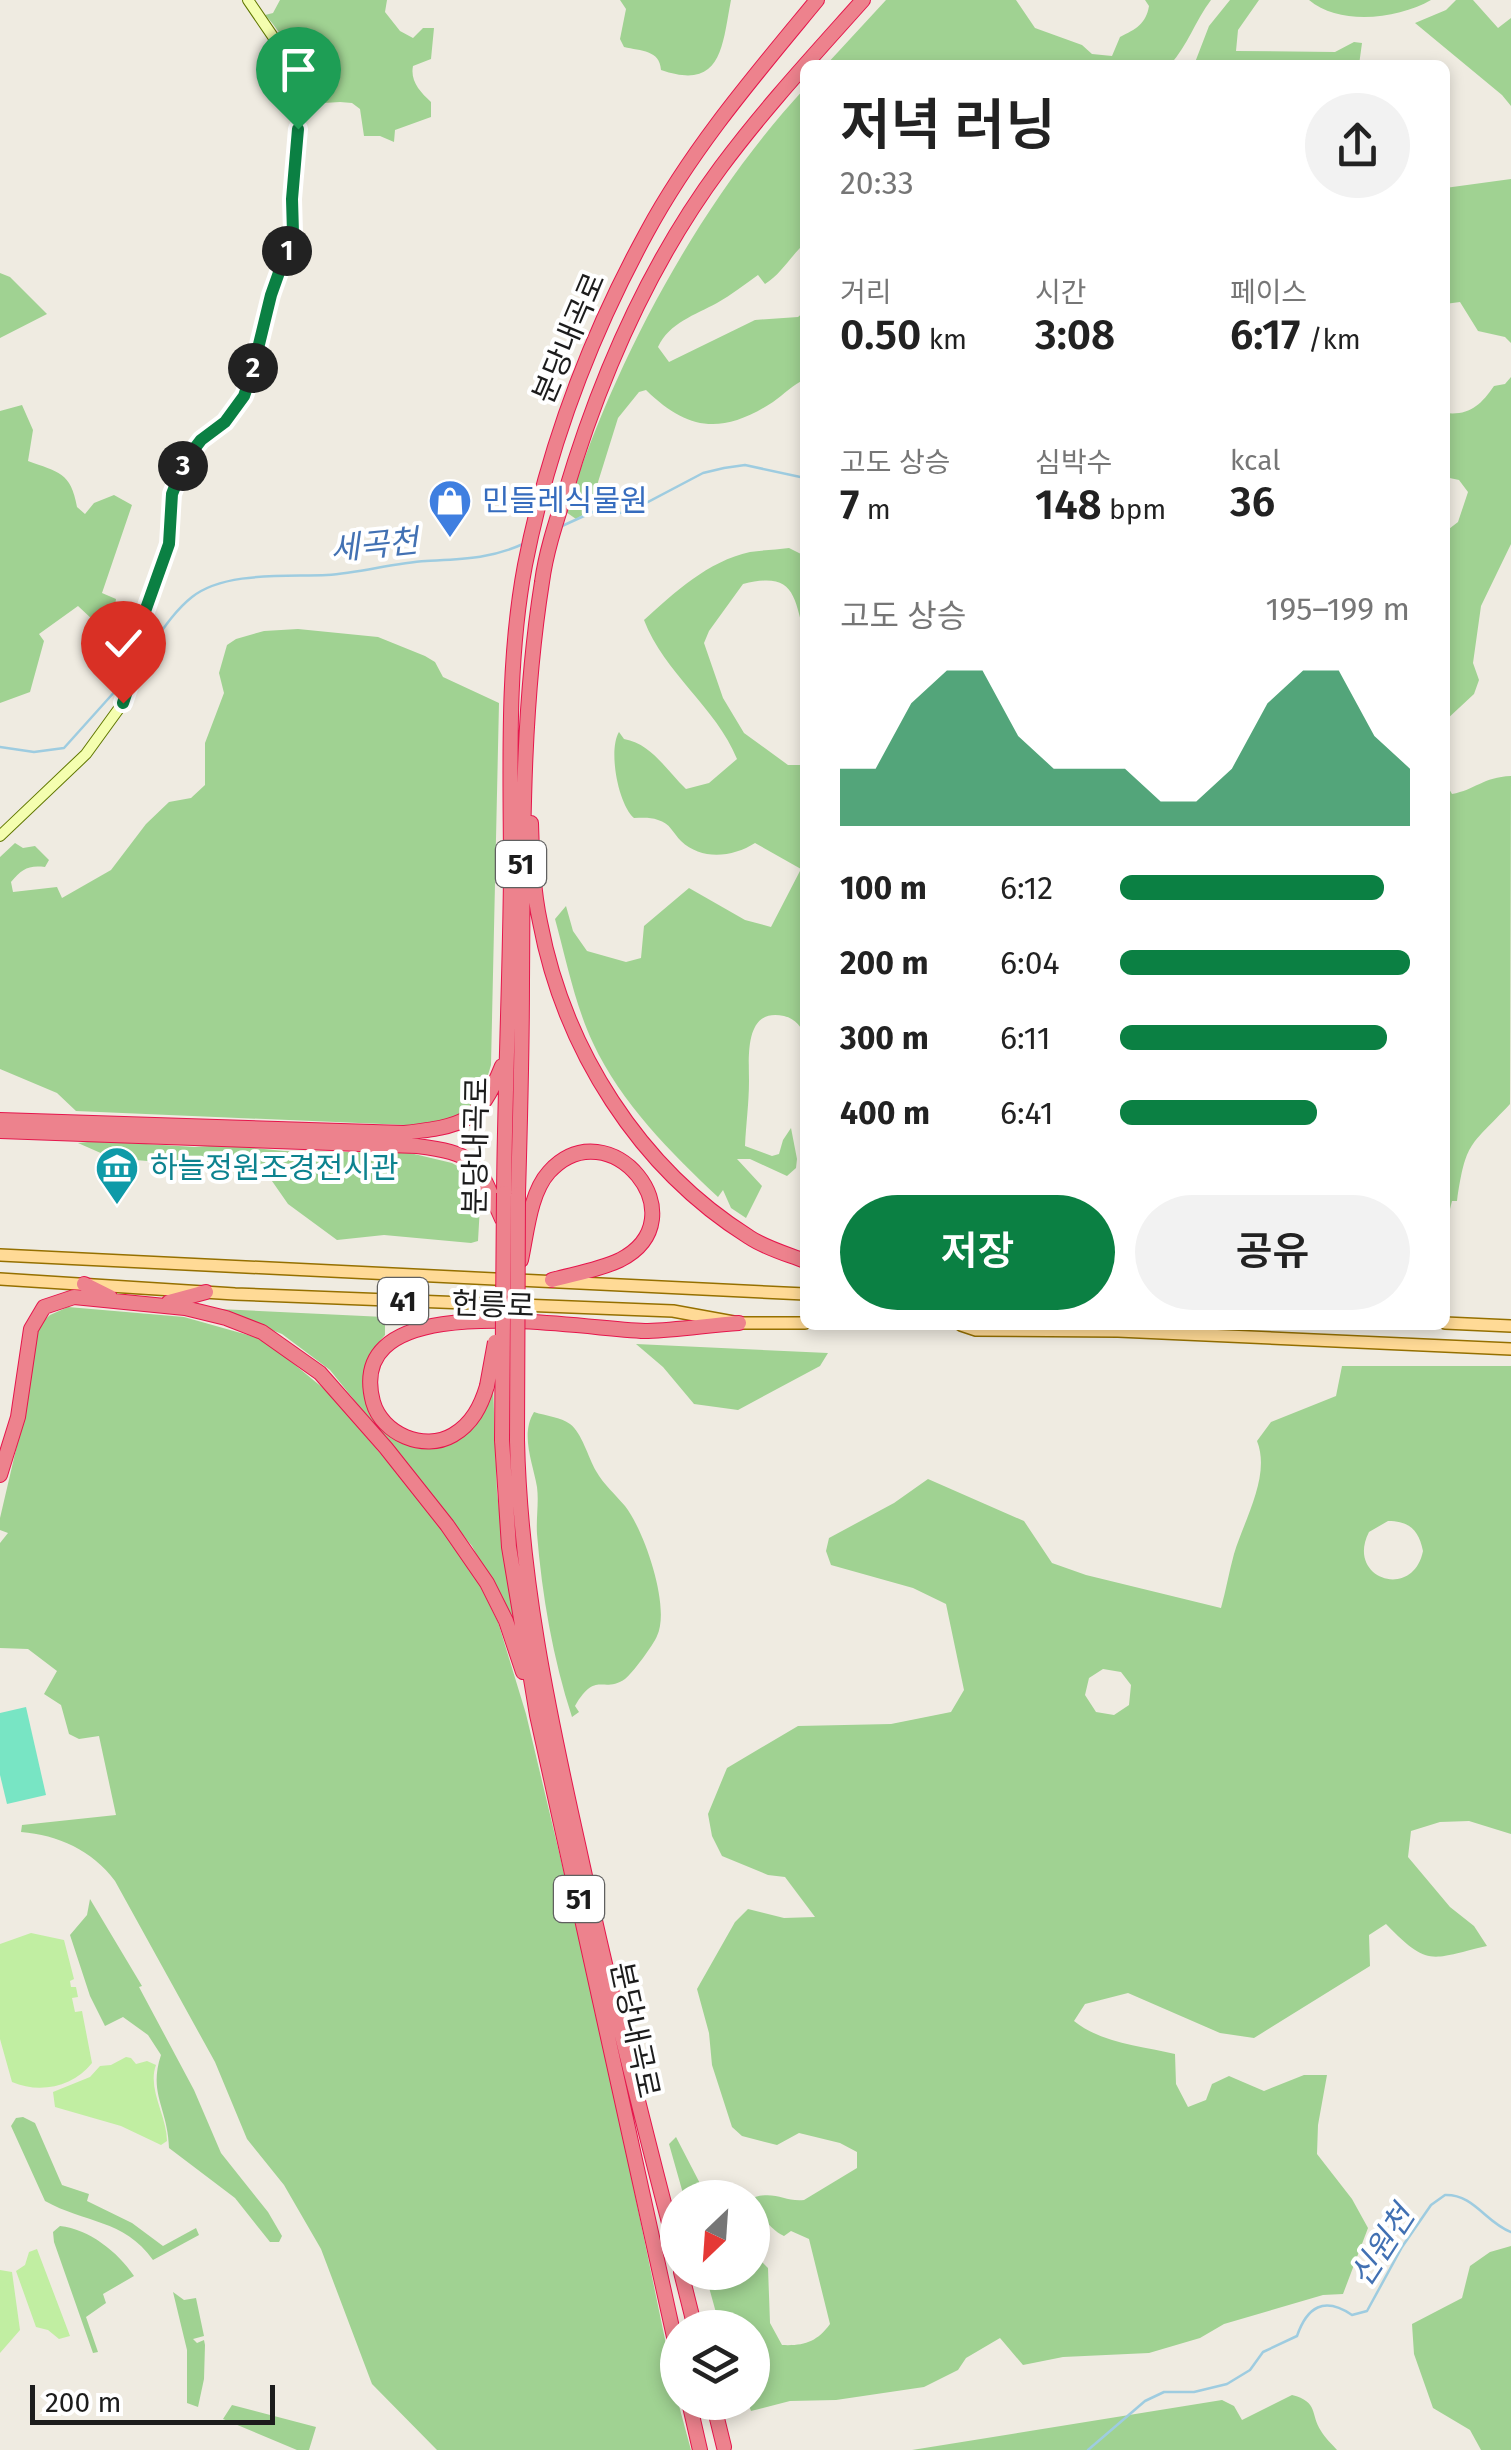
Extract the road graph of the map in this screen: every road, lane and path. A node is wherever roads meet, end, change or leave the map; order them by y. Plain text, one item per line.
1 (248, 0) edge
2 (817, 0) edge
3 (862, 0) edge
4 (809, 60) edge
5 (800, 70) edge
6 (527, 740) junction
7 (0, 836) edge
8 (506, 1056) junction
9 (0, 1120) edge
10 (0, 1131) edge
11 (198, 1132) junction
12 (504, 1194) junction
13 (0, 1255) edge
14 (800, 1259) edge
15 (520, 1261) junction
16 (0, 1279) edge
17 (552, 1280) junction
18 (84, 1284) junction
19 (206, 1292) junction
20 (800, 1294) edge
21 (118, 1301) junction
22 (159, 1304) junction
23 (496, 1317) junction
24 (800, 1322) edge
25 (739, 1323) junction
26 (1450, 1323) edge
27 (1511, 1326) edge
28 (976, 1330) edge
29 (1511, 1348) edge
30 (509, 1440) junction
31 (0, 1475) edge
32 (538, 1715) junction
33 (660, 2187) edge
34 (668, 2310) edge
35 (693, 2420) edge
36 (717, 2420) edge
37 (724, 2447) dead end
38 (700, 2450) edge

1 - 7 street
2 - 8 highway, 분당내곡로 / 51
3 - 4 highway, 분당내곡로 / 51
5 - 6 highway, 분당내곡로 / 51
6 - 12 highway, 분당내곡로 / 51
6 - 14 highway
8 - 11 highway
8 - 12 highway, 분당내곡로 / 51
9 - 11 highway
10 - 11 highway
11 - 12 highway
12 - 15 highway, 분당내곡로 / 51, bridge
12 - 23 highway, 분당내곡로 / 51, bridge
13 - 17 main road, 헌릉로 / 41
15 - 17 highway
15 - 30 highway, 분당내곡로 / 51, bridge
16 - 18 main road, 헌릉로 / 41
17 - 20 main road, 헌릉로 / 41
18 - 19 main road, 헌릉로 / 41
18 - 21 highway
19 - 22 highway
19 - 25 main road, 헌릉로 / 41
21 - 22 highway
21 - 31 highway
22 - 32 highway
23 - 23 highway, bridge
23 - 25 highway
23 - 30 highway, 분당내곡로 / 51, bridge
24 - 25 main road, 헌릉로 / 41
26 - 27 main road
28 - 29 main road
30 - 32 highway, 분당내곡로 / 51
30 - 33 highway, 분당내곡로 / 51
32 - 34 highway, 분당내곡로 / 51
35 - 38 highway
36 - 37 highway

